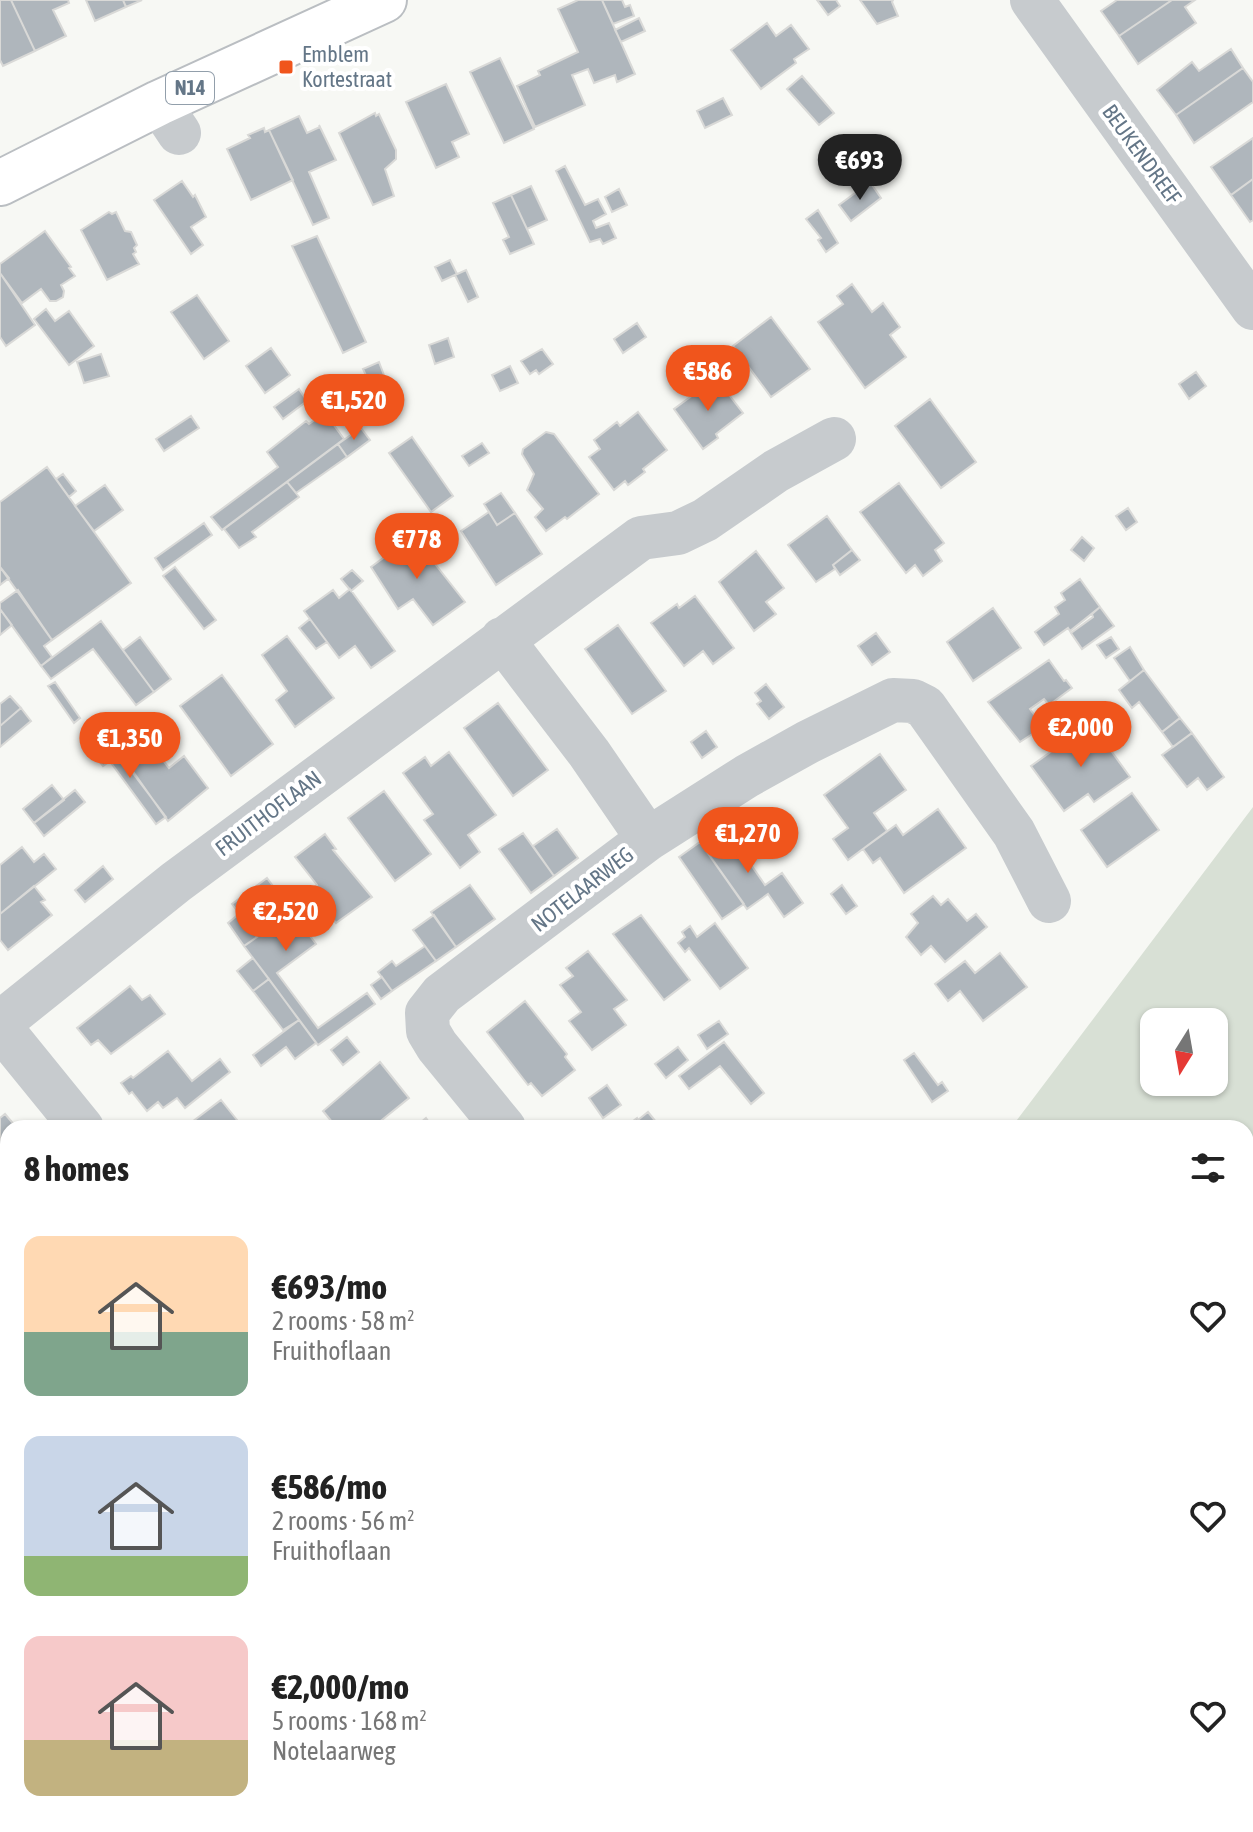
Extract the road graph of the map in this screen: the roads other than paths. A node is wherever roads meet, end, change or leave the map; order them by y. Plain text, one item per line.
1 (384, 0) edge
2 (1032, 0) edge
3 (0, 183) edge
4 (1253, 308) edge
5 (834, 439) dead end
6 (502, 639) junction
7 (648, 839) junction
8 (1049, 901) dead end
9 (0, 1025) edge
10 (76, 1120) edge
11 (497, 1120) edge

1 - 3 main road, N14
2 - 4 street, BEUKENDREEF
5 - 6 street, FRUITHOFLAAN
6 - 7 street
6 - 9 street, FRUITHOFLAAN
7 - 8 street, NOTELAARWEG
7 - 11 street, NOTELAARWEG
9 - 10 street

